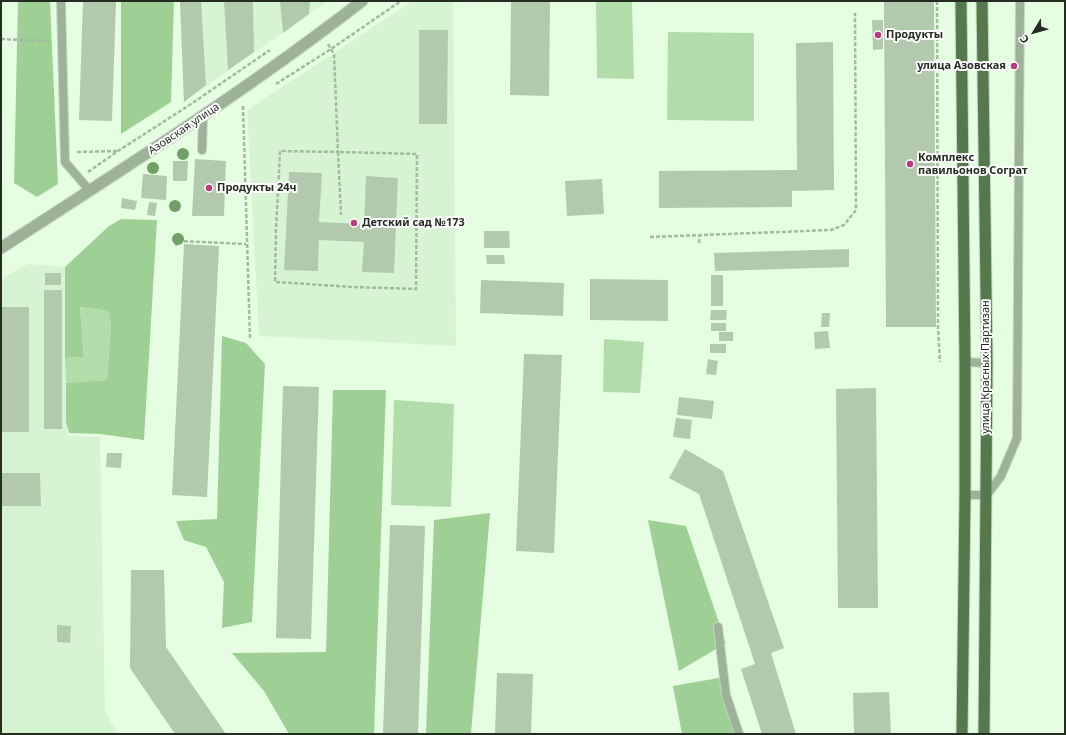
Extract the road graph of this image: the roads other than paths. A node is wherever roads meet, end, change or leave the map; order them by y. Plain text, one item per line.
1 (61, 1) edge
2 (362, 1) edge
3 (961, 1) edge
4 (982, 1) edge
5 (1020, 1) edge
6 (203, 116) junction
7 (202, 150) dead end
8 (90, 191) junction
9 (1, 248) edge
10 (965, 362) junction
11 (987, 363) junction
12 (965, 495) junction
13 (987, 495) junction
14 (718, 627) dead end
15 (739, 734) edge
16 (962, 734) edge
17 (984, 734) edge

1 - 8 lane
2 - 6 street, Азовская улица
3 - 10 main road, улица Красных Партизан
4 - 11 main road, улица Красных Партизан
5 - 13 lane
6 - 7 lane
6 - 8 street, Азовская улица
8 - 9 street, Азовская улица
10 - 11 lane
10 - 12 main road, улица Красных Партизан
11 - 13 main road, улица Красных Партизан
12 - 13 lane
12 - 16 main road, улица Красных Партизан
13 - 17 main road, улица Красных Партизан
14 - 15 lane

